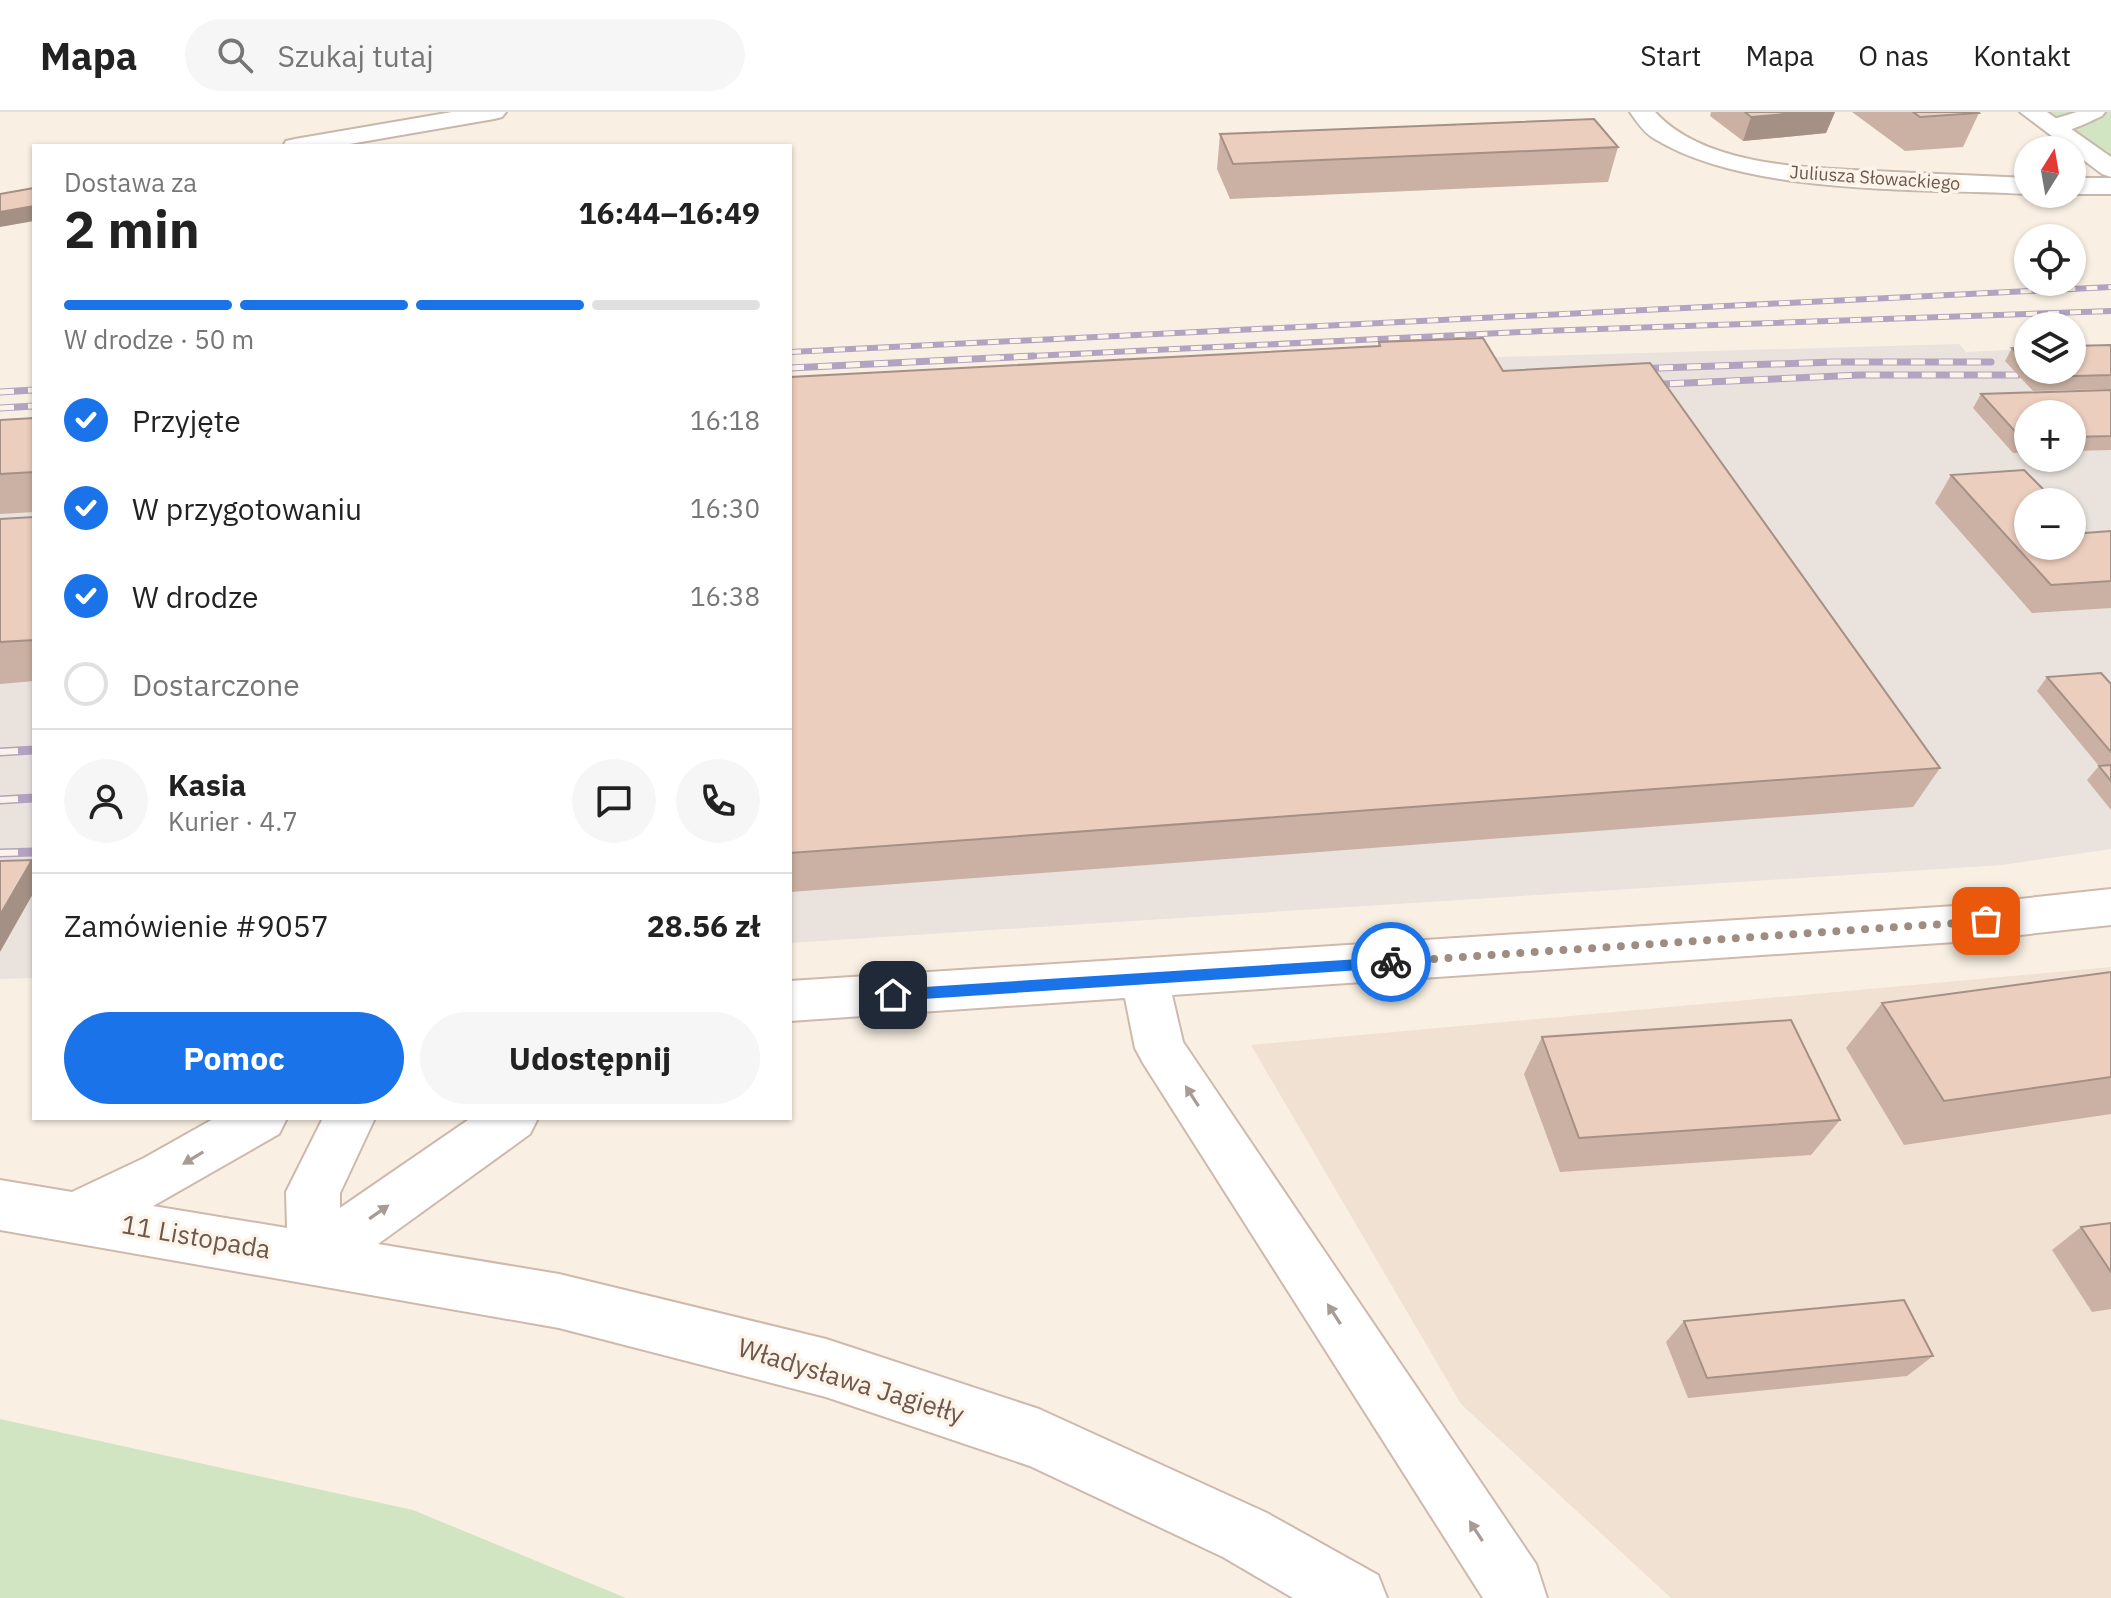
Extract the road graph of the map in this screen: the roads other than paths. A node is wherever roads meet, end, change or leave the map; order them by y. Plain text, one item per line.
1 (494, 112) edge
2 (1642, 112) edge
3 (2086, 116) edge
4 (2042, 119) edge
5 (2111, 131) edge
6 (307, 144) edge
7 (2111, 169) edge
8 (2014, 185) edge
9 (2086, 186) edge
10 (2111, 186) edge
11 (2111, 907) edge
12 (1145, 979) junction
13 (803, 1004) edge
14 (258, 1120) edge
15 (348, 1120) edge
16 (509, 1120) edge
17 (0, 1205) edge
18 (76, 1217) junction
19 (315, 1257) junction
20 (1355, 1598) edge
21 (1515, 1598) edge

1 - 6 main road
2 - 8 main road, Juliusza Słowackiego
3 - 4 lane
3 - 5 lane
4 - 7 main road
9 - 10 main road
11 - 12 main road
12 - 13 main road
21 -> 12 main road
14 -> 18 main road, 11 Listopada
15 - 19 main road
19 -> 16 main road
17 - 18 main road, 11 Listopada
18 - 19 main road, 11 Listopada
19 - 20 main road, Władysława Jagiełły

